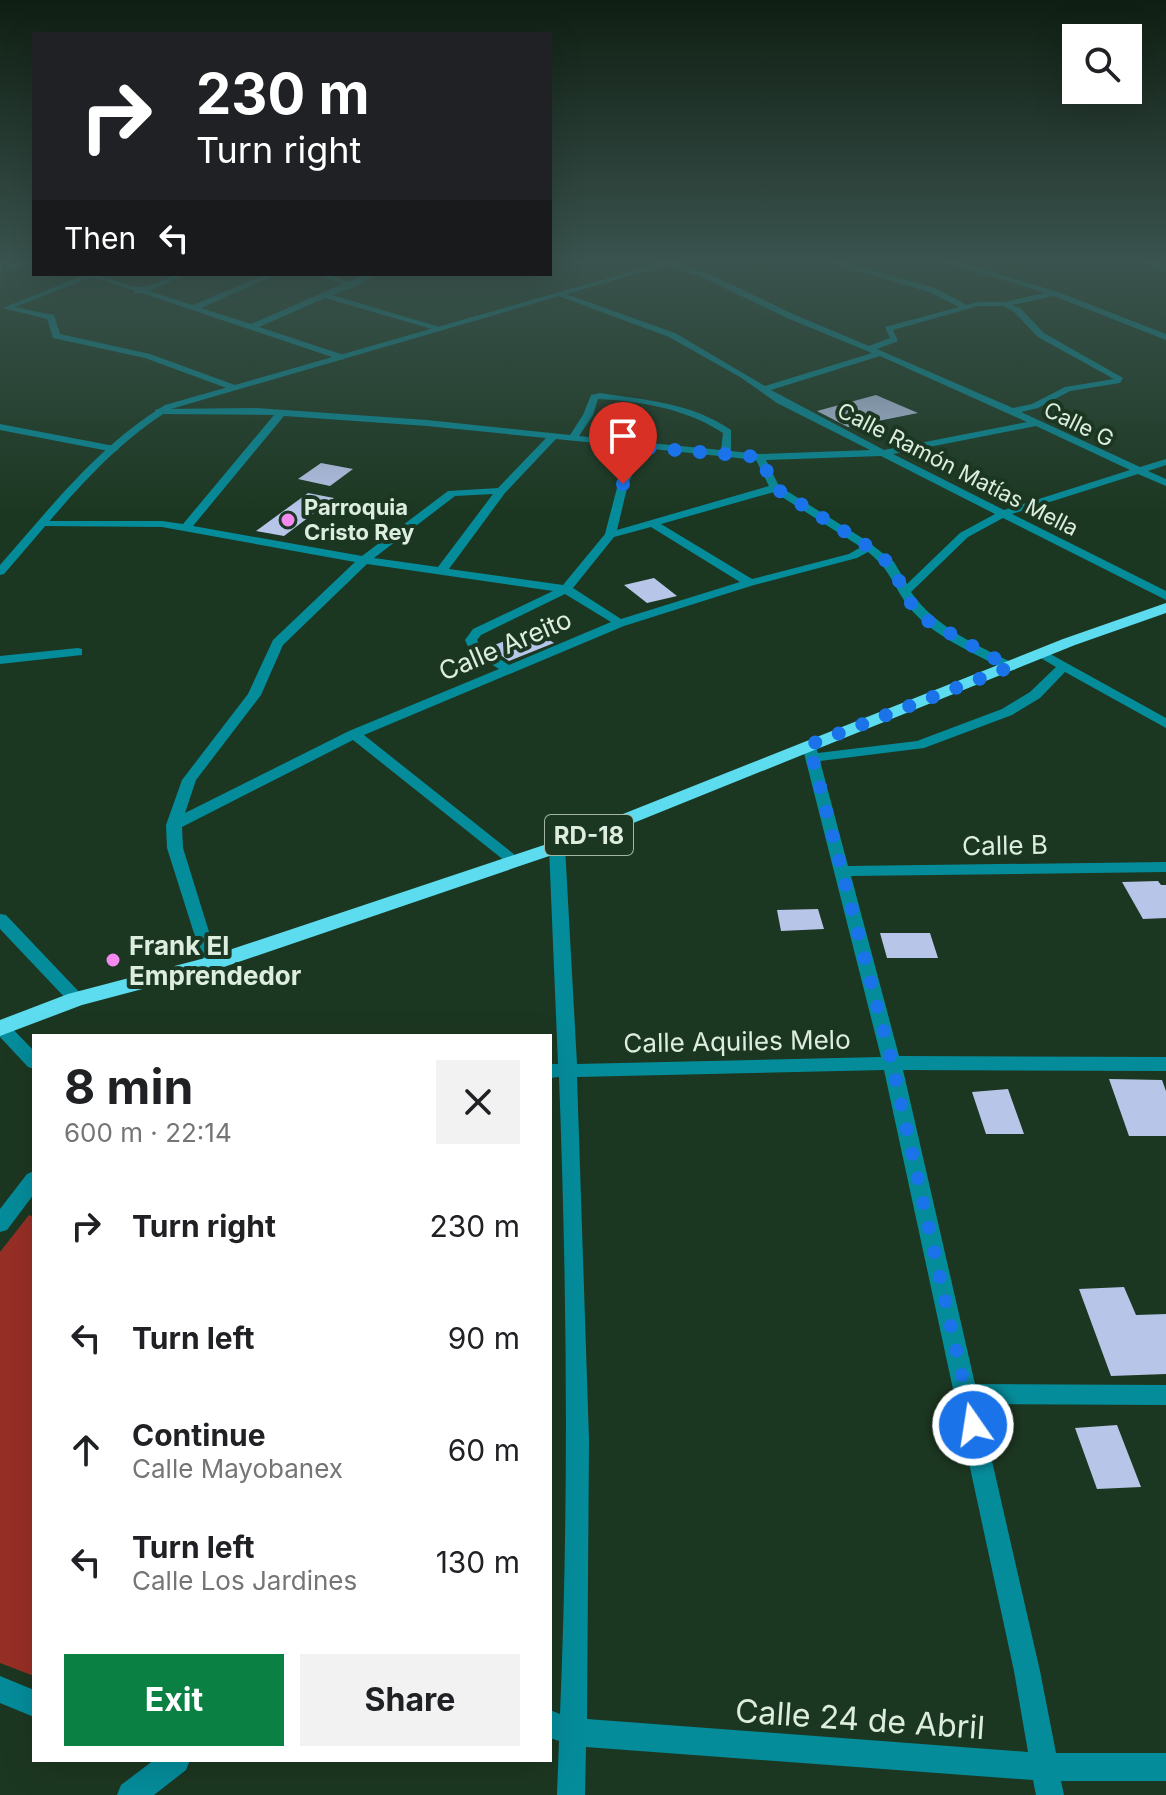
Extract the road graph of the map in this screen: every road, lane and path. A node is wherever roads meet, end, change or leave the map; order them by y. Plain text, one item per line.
1 (89, 344) edge
2 (299, 344) edge
3 (389, 344) edge
4 (688, 344) edge
5 (860, 344) edge
6 (882, 344) edge
7 (1057, 344) edge
8 (871, 348) junction
9 (882, 353) junction
10 (341, 357) junction
11 (232, 387) junction
12 (762, 390) junction
13 (1013, 411) junction
14 (158, 412) junction
15 (281, 413) junction
16 (1036, 423) junction
17 (0, 427) edge
18 (553, 437) junction
19 (572, 439) junction
20 (640, 447) junction
21 (114, 449) junction
22 (883, 453) junction
23 (726, 454) junction
24 (760, 457) junction
25 (1166, 462) edge
26 (1138, 472) junction
27 (1166, 483) edge
28 (775, 488) junction
29 (501, 491) junction
30 (1002, 514) junction
31 (43, 523) junction
32 (654, 524) junction
33 (186, 528) junction
34 (610, 535) junction
35 (868, 547) junction
36 (364, 560) junction
37 (441, 571) junction
38 (0, 572) edge
39 (750, 583) junction
40 (566, 589) junction
41 (905, 592) junction
42 (1166, 596) edge
43 (1166, 608) edge
44 (620, 623) junction
45 (78, 652) dead end
46 (1043, 654) junction
47 (0, 660) edge
48 (1064, 666) junction
49 (1010, 667) junction
50 (509, 670) junction
51 (1166, 724) edge
52 (354, 734) junction
53 (811, 751) junction
54 (174, 825) junction
55 (557, 847) junction
56 (515, 862) junction
57 (1166, 867) edge
58 (844, 871) junction
59 (0, 919) edge
60 (211, 964) junction
61 (76, 999) junction
62 (0, 1028) edge
63 (32, 1060) edge
64 (892, 1063) junction
65 (1166, 1064) edge
66 (560, 1071) edge
67 (32, 1186) edge
68 (0, 1224) edge
69 (966, 1394) junction
70 (1166, 1395) edge
71 (0, 1689) edge
72 (32, 1703) edge
73 (562, 1728) edge
74 (168, 1762) edge
75 (1045, 1767) junction
76 (1166, 1767) edge
77 (131, 1795) edge
78 (571, 1795) edge
79 (1050, 1795) edge

1 - 11 street
2 - 10 street
3 - 10 street
4 - 12 street, Calle Ramón Matías Mella
5 - 8 street, Calle G
6 - 8 street
7 - 13 street
8 - 9 street, Calle G
9 - 12 street
9 - 13 street, Calle G
10 - 11 street
11 - 14 street
12 - 22 street, Calle Ramón Matías Mella
13 - 16 street, Calle G
14 - 15 street
14 - 21 street
15 - 18 street
15 - 33 street
16 - 22 street
16 - 26 street, Calle G
17 - 21 street
18 - 19 street
18 - 29 street
19 - 20 street
19 - 23 street
20 - 23 street
20 - 34 street
21 - 31 street
22 - 24 street
22 - 30 street, Calle Ramón Matías Mella
23 - 24 street
24 - 28 street
25 - 26 street
26 - 27 street, Calle G
26 - 30 street
28 - 32 street
28 - 35 street
29 - 36 street
29 - 37 street
30 - 41 street
30 - 42 street, Calle Ramón Matías Mella
31 - 33 street
31 - 38 street
32 - 34 street
32 - 39 street
33 - 36 street
34 - 40 street
35 - 39 street, Calle Areito
35 - 41 street
36 - 37 street
36 - 54 street
37 - 40 street
39 - 44 street, Calle Areito
40 - 44 street
40 - 50 street
41 - 49 street
43 - 46 main road, RD-18
44 - 50 street, Calle Areito
45 - 47 street
46 - 48 street
46 - 49 main road, RD-18
48 - 51 street
48 - 53 street
49 - 53 main road, RD-18
50 - 52 street, Calle Areito
52 - 54 street, Calle Areito
52 - 56 street
53 - 55 main road, RD-18
53 - 58 street
54 - 60 street
55 - 56 main road, RD-18
55 - 66 street
56 - 60 main road, RD-18
57 - 58 street, Calle B
58 - 64 street
59 - 61 street
60 - 61 main road, RD-18
61 - 62 main road, RD-18
62 - 63 street
64 - 65 street, Calle Aquiles Melo
64 - 66 street, Calle Aquiles Melo
64 - 69 street
66 - 73 street
67 - 68 street
69 - 70 street
69 - 75 street
71 - 72 street
73 - 75 street, Calle 24 de Abril
73 - 78 street
74 - 77 street
75 - 76 street, Calle 24 de Abril
75 - 79 street

